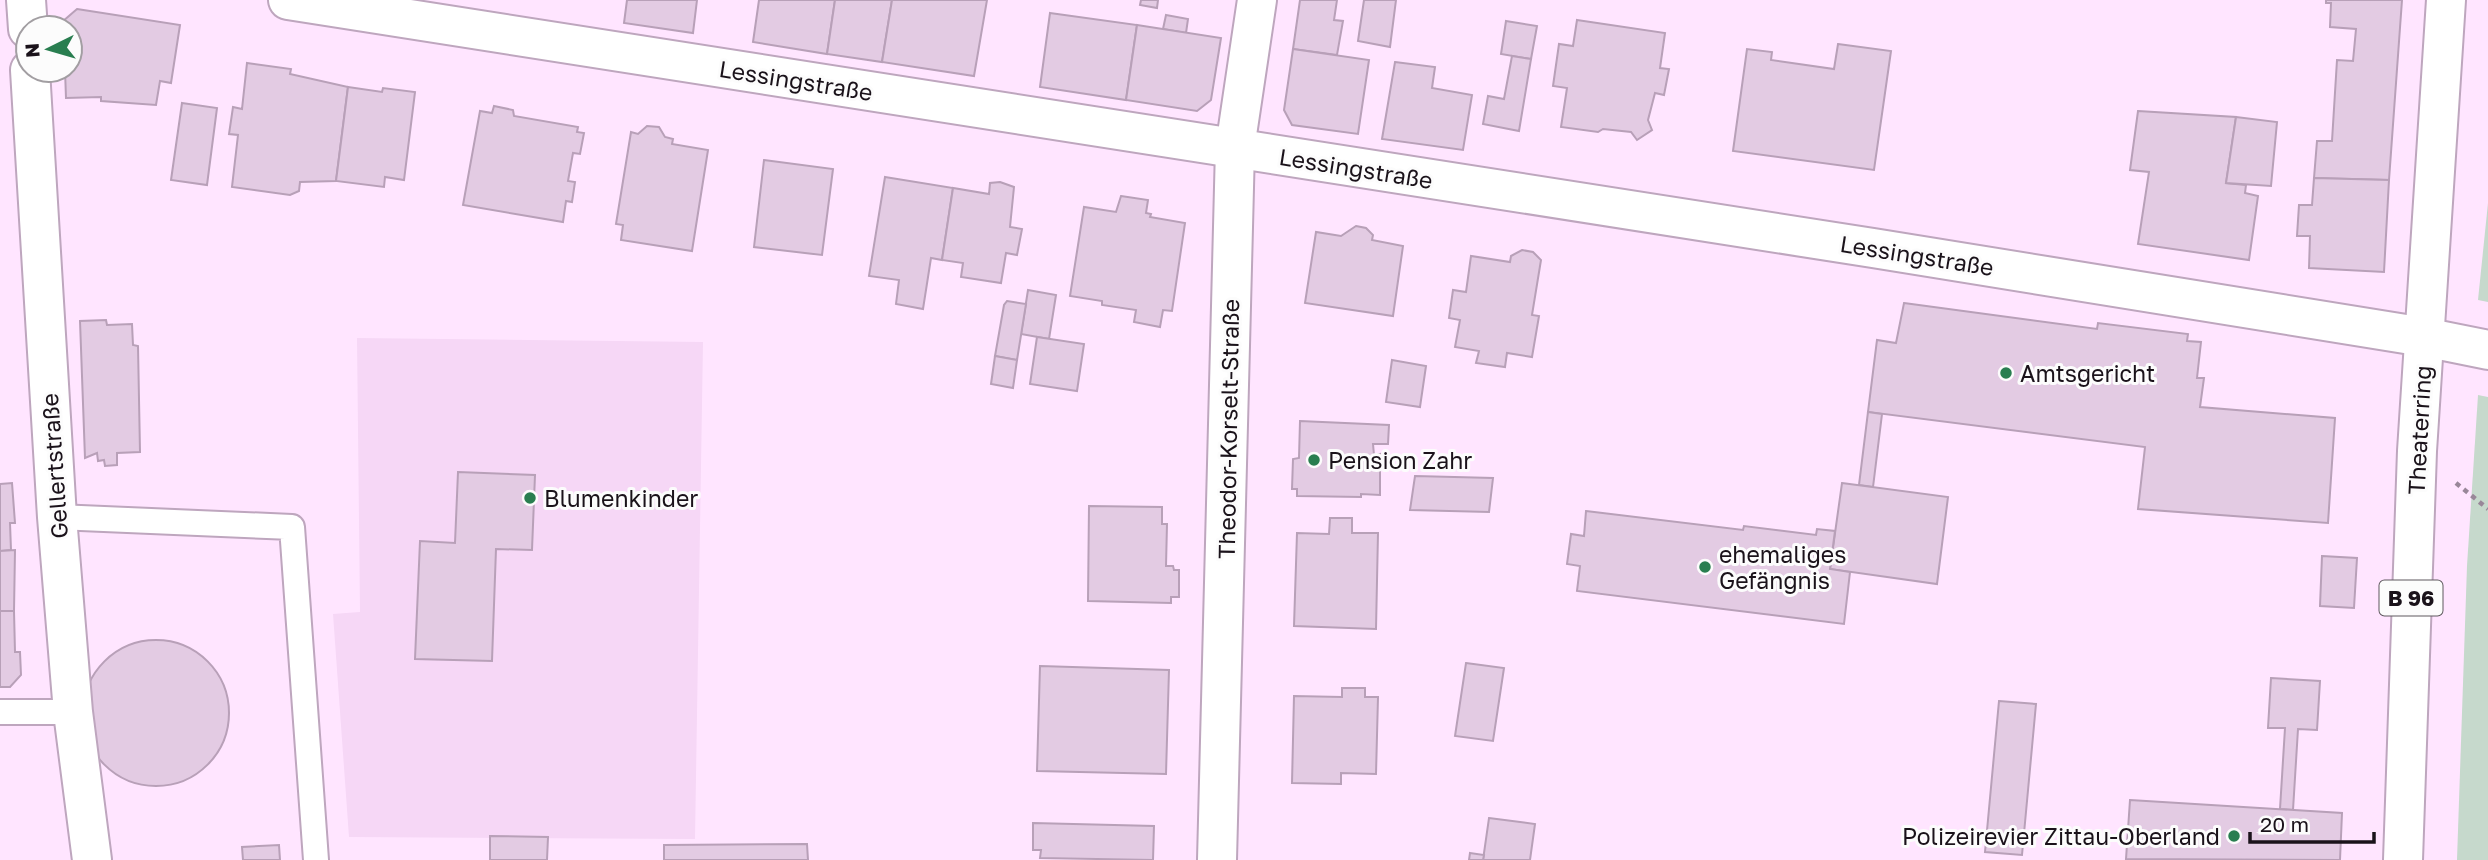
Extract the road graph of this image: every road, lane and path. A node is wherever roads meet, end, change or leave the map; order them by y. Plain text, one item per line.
1 (288, 0) edge
2 (1257, 0) edge
3 (2446, 0) edge
4 (31, 84) edge
5 (1234, 148) junction
6 (2424, 337) junction
7 (2488, 350) edge
8 (57, 517) junction
9 (0, 712) edge
10 (73, 712) junction
11 (92, 860) edge
12 (316, 860) edge
13 (1217, 860) edge
14 (2403, 860) edge

1 - 5 street, Lessingstraße
2 - 5 street, Theodor-Korselt-Straße
3 - 6 street, Theaterring / B 96
4 - 8 street, Gellertstraße
5 - 6 street, Lessingstraße
5 - 13 street, Theodor-Korselt-Straße
6 - 7 street, Lessingstraße
6 - 14 street, Theaterring / B 96
8 - 10 street, Gellertstraße
8 - 12 lane
9 - 10 lane
10 - 11 street, Gellertstraße

